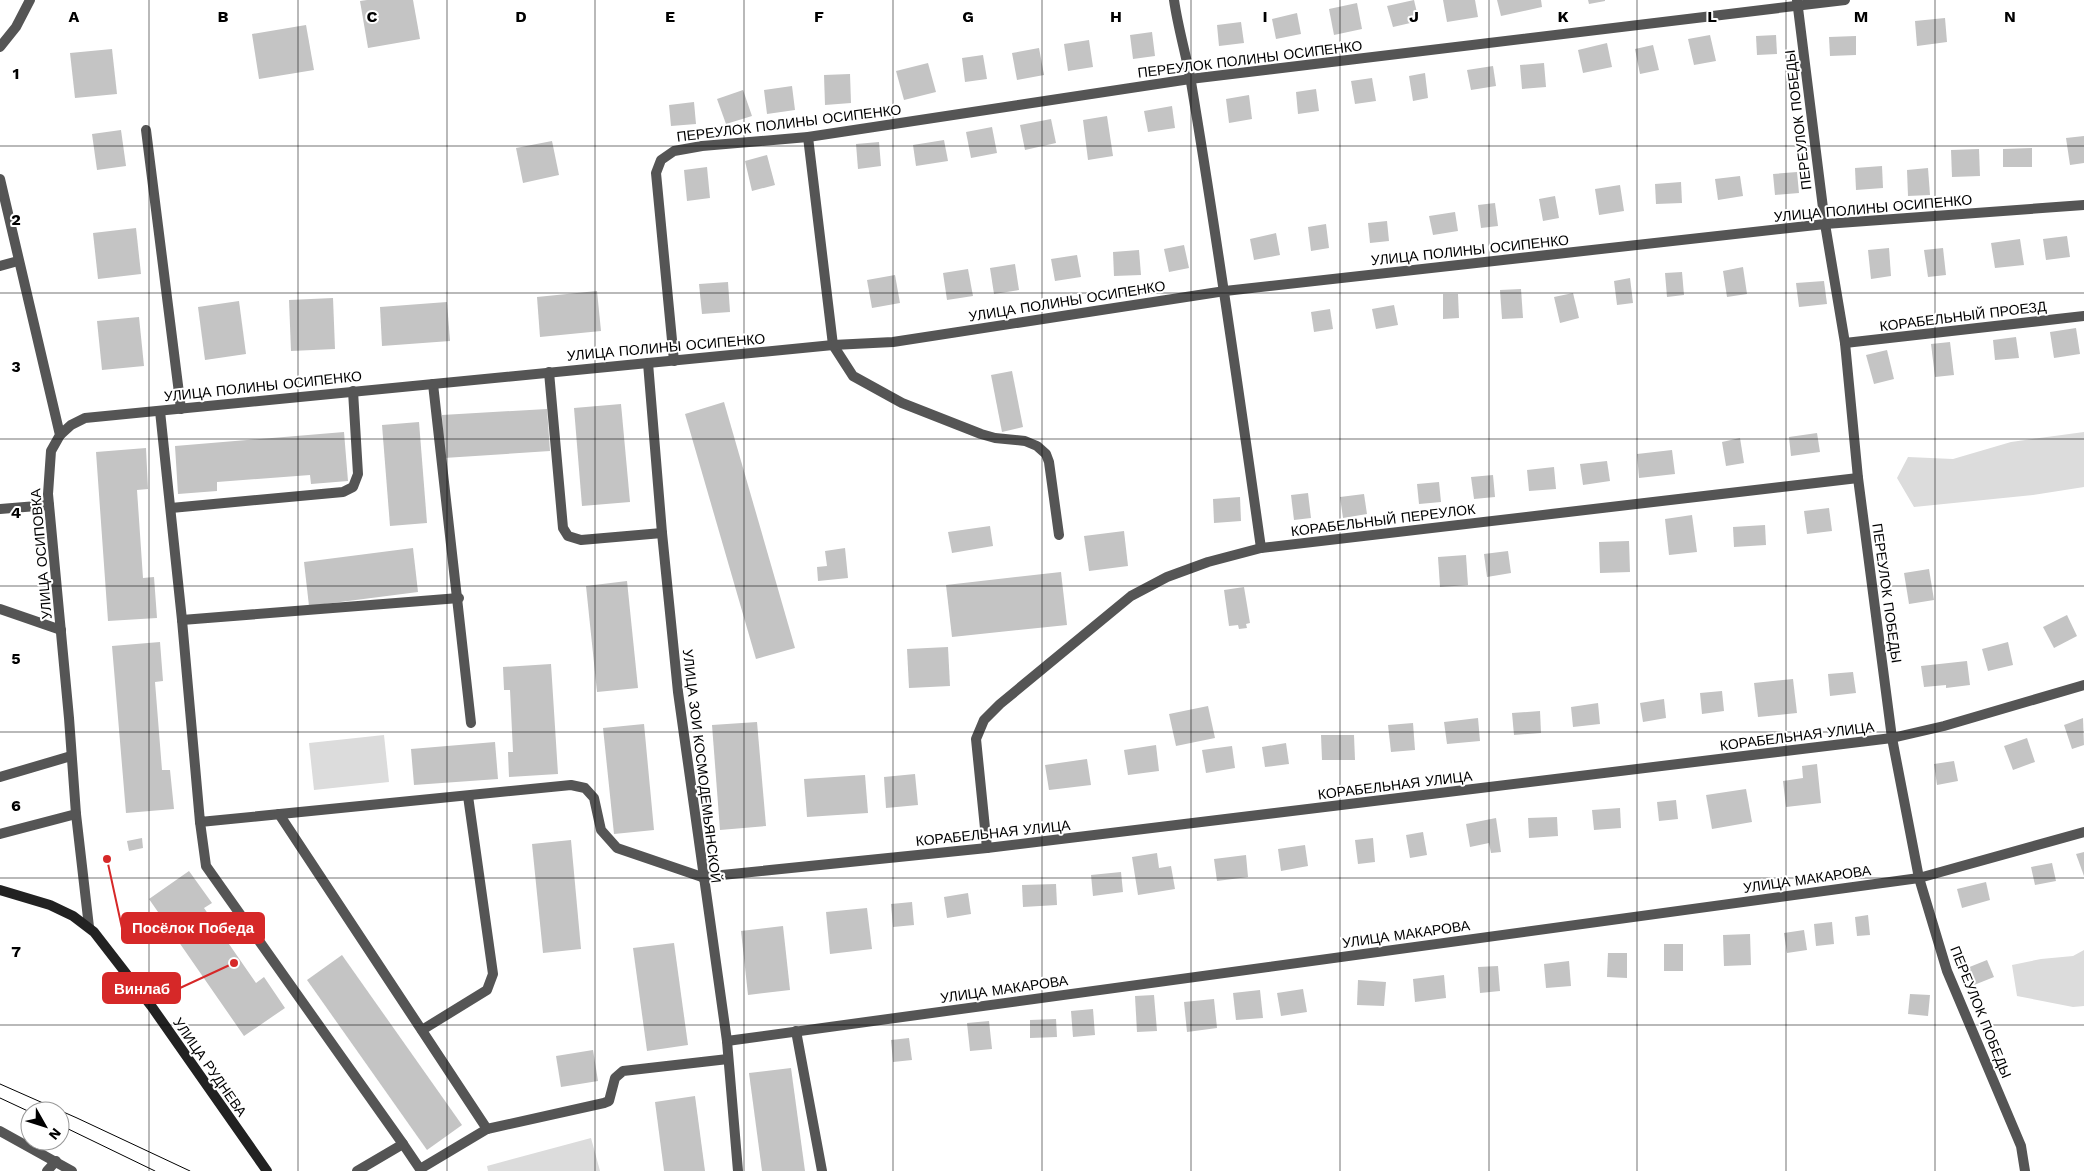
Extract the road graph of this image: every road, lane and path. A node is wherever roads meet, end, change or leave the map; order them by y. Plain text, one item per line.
1 (30, 0) edge
2 (1174, 0) edge
3 (1845, 0) edge
4 (1798, 3) edge
5 (0, 47) edge
6 (1190, 79) junction
7 (146, 130) dead end
8 (808, 137) junction
9 (0, 179) edge
10 (2084, 205) edge
11 (1825, 224) junction
12 (18, 261) junction
13 (0, 266) edge
14 (1225, 291) junction
15 (2084, 316) edge
16 (1845, 343) junction
17 (833, 346) junction
18 (674, 360) junction
19 (648, 363) junction
20 (549, 372) junction
21 (433, 384) junction
22 (353, 391) junction
23 (181, 409) junction
24 (160, 411) junction
25 (60, 435) junction
26 (1858, 478) junction
27 (49, 505) junction
28 (171, 508) junction
29 (0, 509) edge
30 (662, 533) junction
31 (1059, 535) dead end
32 (1261, 548) junction
33 (459, 598) junction
34 (0, 609) edge
35 (182, 620) junction
36 (61, 630) junction
37 (2084, 685) edge
38 (471, 723) dead end
39 (1892, 738) junction
40 (71, 756) junction
41 (0, 777) edge
42 (468, 796) junction
43 (76, 814) junction
44 (279, 814) junction
45 (200, 822) junction
46 (2084, 832) edge
47 (0, 834) edge
48 (987, 848) junction
49 (702, 877) junction
50 (1919, 878) junction
51 (0, 890) edge
52 (89, 927) junction
53 (422, 1030) junction
54 (796, 1031) junction
55 (727, 1041) junction
56 (728, 1059) junction
57 (487, 1128) junction
58 (0, 1131) edge
59 (403, 1144) junction
60 (56, 1161) junction
61 (421, 1170) edge
62 (47, 1171) edge
63 (72, 1171) edge
64 (267, 1171) edge
65 (357, 1171) edge
66 (738, 1171) edge
67 (822, 1171) edge
68 (2025, 1171) edge

1 - 5 street
2 - 6 street
3 - 4 street, ПЕРЕУЛОК ПОЛИНЫ ОСИПЕНКО
4 - 6 street, ПЕРЕУЛОК ПОЛИНЫ ОСИПЕНКО
4 - 11 street, ПЕРЕУЛОК ПОБЕДЫ
6 - 8 street, ПЕРЕУЛОК ПОЛИНЫ ОСИПЕНКО
6 - 14 street
7 - 23 street
8 - 17 street
8 - 18 street, ПЕРЕУЛОК ПОЛИНЫ ОСИПЕНКО
9 - 12 street
10 - 11 street, УЛИЦА ПОЛИНЫ ОСИПЕНКО
11 - 14 street, УЛИЦА ПОЛИНЫ ОСИПЕНКО
11 - 16 street, ПЕРЕУЛОК ПОБЕДЫ
12 - 13 street
12 - 25 street
14 - 17 street, УЛИЦА ПОЛИНЫ ОСИПЕНКО
14 - 32 street
15 - 16 street, КОРАБЕЛЬНЫЙ ПРОЕЗД
16 - 26 street, ПЕРЕУЛОК ПОБЕДЫ
17 - 18 street, УЛИЦА ПОЛИНЫ ОСИПЕНКО
17 - 31 street
18 - 19 street, УЛИЦА ПОЛИНЫ ОСИПЕНКО
19 - 20 street, УЛИЦА ПОЛИНЫ ОСИПЕНКО
19 - 30 street, УЛИЦА ЗОИ КОСМОДЕМЬЯНСКОЙ
20 - 21 street, УЛИЦА ПОЛИНЫ ОСИПЕНКО
20 - 30 street
21 - 22 street, УЛИЦА ПОЛИНЫ ОСИПЕНКО
21 - 33 street
22 - 23 street, УЛИЦА ПОЛИНЫ ОСИПЕНКО
22 - 28 street
23 - 24 street, УЛИЦА ПОЛИНЫ ОСИПЕНКО
24 - 25 street, УЛИЦА ПОЛИНЫ ОСИПЕНКО
24 - 28 street
25 - 27 street, УЛИЦА ОСИПОВКА
26 - 32 street, КОРАБЕЛЬНЫЙ ПЕРЕУЛОК
26 - 39 street, ПЕРЕУЛОК ПОБЕДЫ
27 - 29 street
27 - 36 street, УЛИЦА ОСИПОВКА
28 - 35 street
30 - 49 street, УЛИЦА ЗОИ КОСМОДЕМЬЯНСКОЙ
32 - 48 street, КОРАБЕЛЬНЫЙ ПЕРЕУЛОК
33 - 35 street
33 - 38 street
34 - 36 street
35 - 45 street
36 - 40 street, УЛИЦА ОСИПОВКА
37 - 39 street, КОРАБЕЛЬНАЯ УЛИЦА
39 - 48 street, КОРАБЕЛЬНАЯ УЛИЦА
39 - 50 street, ПЕРЕУЛОК ПОБЕДЫ
40 - 41 street
40 - 43 street, УЛИЦА ОСИПОВКА
42 - 44 street
42 - 49 street
42 - 53 street
43 - 47 street
43 - 52 street
44 - 45 street
44 - 53 street
45 - 59 street
46 - 50 street, УЛИЦА МАКАРОВА
48 - 49 street, КОРАБЕЛЬНАЯ УЛИЦА
49 - 55 street, УЛИЦА ЗОИ КОСМОДЕМЬЯНСКОЙ
50 - 54 street, УЛИЦА МАКАРОВА
50 - 68 street, ПЕРЕУЛОК ПОБЕДЫ
51 - 52 main road
52 - 64 main road, УЛИЦА РУДНЕВА
53 - 57 street
54 - 55 street, УЛИЦА МАКАРОВА
54 - 67 street
55 - 56 street, УЛИЦА ЗОИ КОСМОДЕМЬЯНСКОЙ
56 - 57 street
56 - 66 street, УЛИЦА ЗОИ КОСМОДЕМЬЯНСКОЙ
57 - 61 street
58 - 60 street
59 - 61 street
59 - 65 street
60 - 62 street
60 - 63 street

